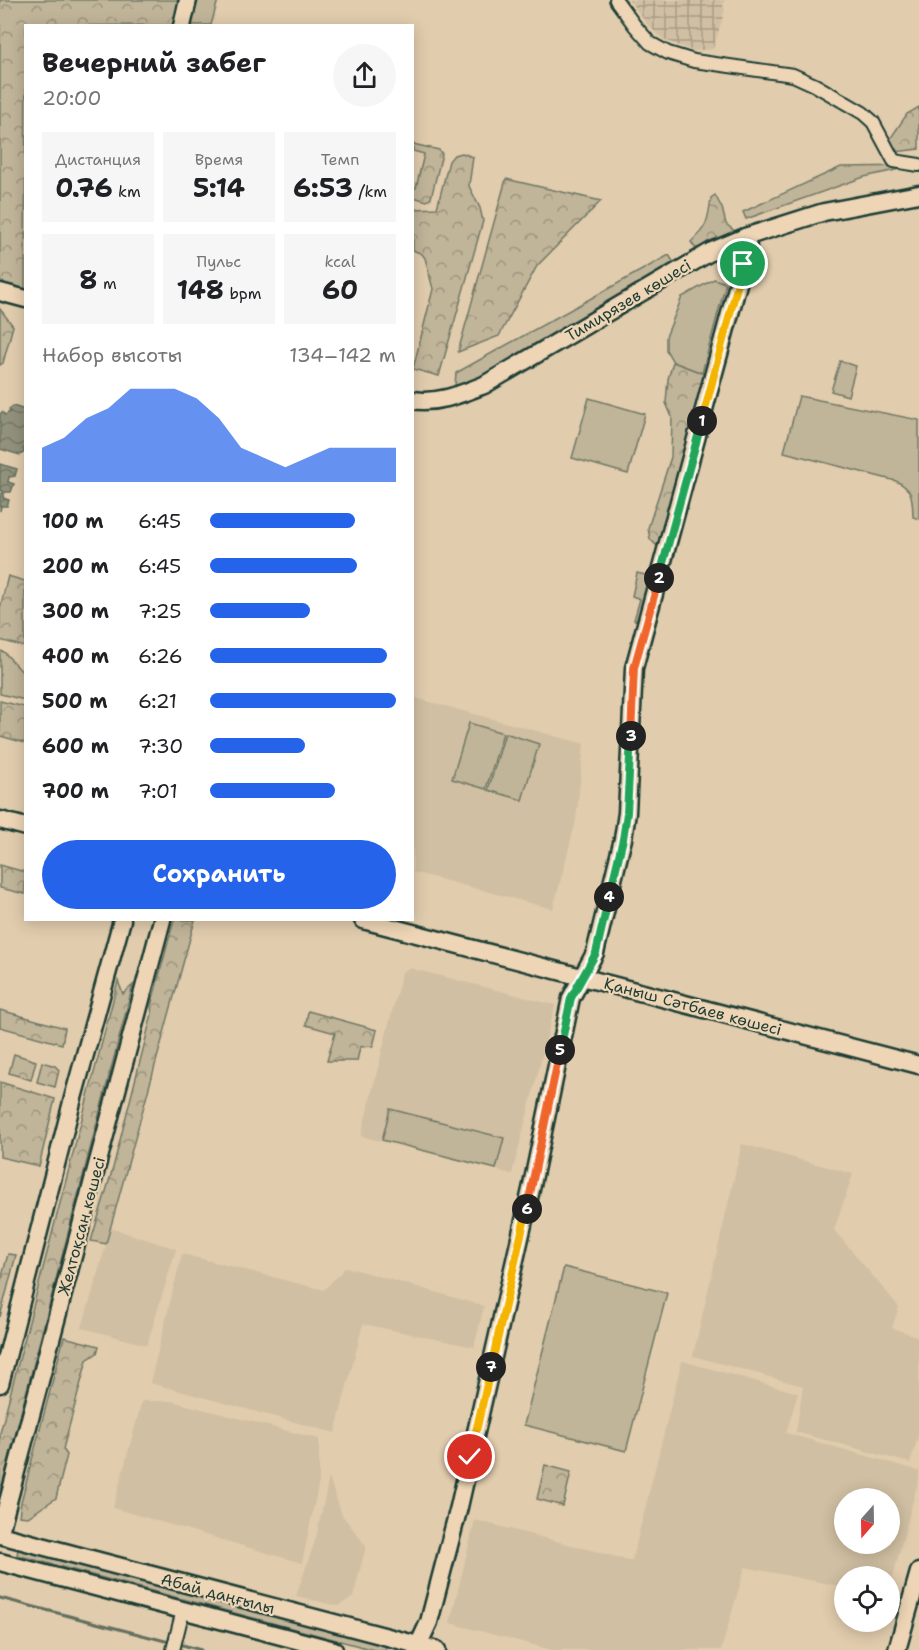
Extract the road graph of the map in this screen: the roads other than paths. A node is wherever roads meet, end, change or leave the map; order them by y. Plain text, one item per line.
1 (188, 0) edge
2 (616, 0) edge
3 (182, 24) edge
4 (919, 165) edge
5 (919, 188) edge
6 (919, 194) edge
7 (895, 198) junction
8 (919, 199) edge
9 (746, 237) junction
10 (0, 292) edge
11 (24, 298) edge
12 (414, 400) edge
13 (0, 820) edge
14 (24, 826) edge
15 (122, 921) edge
16 (162, 921) edge
17 (367, 921) edge
18 (582, 978) junction
19 (919, 1065) edge
20 (0, 1384) edge
21 (0, 1534) edge
22 (0, 1562) edge
23 (919, 1572) edge
24 (183, 1610) junction
25 (416, 1647) edge
26 (173, 1650) edge
27 (334, 1650) edge
28 (437, 1650) edge
29 (897, 1650) edge

1 - 3 main road
2 - 4 street
5 - 7 main road
6 - 7 main road, Тимирязев көшесі
7 - 8 main road
7 - 9 main road, Тимирязев көшесі
9 - 12 main road, Тимирязев көшесі
9 - 18 main road
10 - 11 main road
13 - 14 main road
15 - 20 main road
16 - 21 main road, Желтоқсан көшесі
17 - 18 main road, Қаныш Сәтбаев көшесі
18 - 19 main road, Қаныш Сәтбаев көшесі
18 - 25 main road
21 - 25 main road, Абай даңғылы
22 - 24 main road, Абай даңғылы
23 - 29 main road
24 - 26 street
24 - 27 main road, Абай даңғылы
25 - 28 main road, Абай даңғылы

